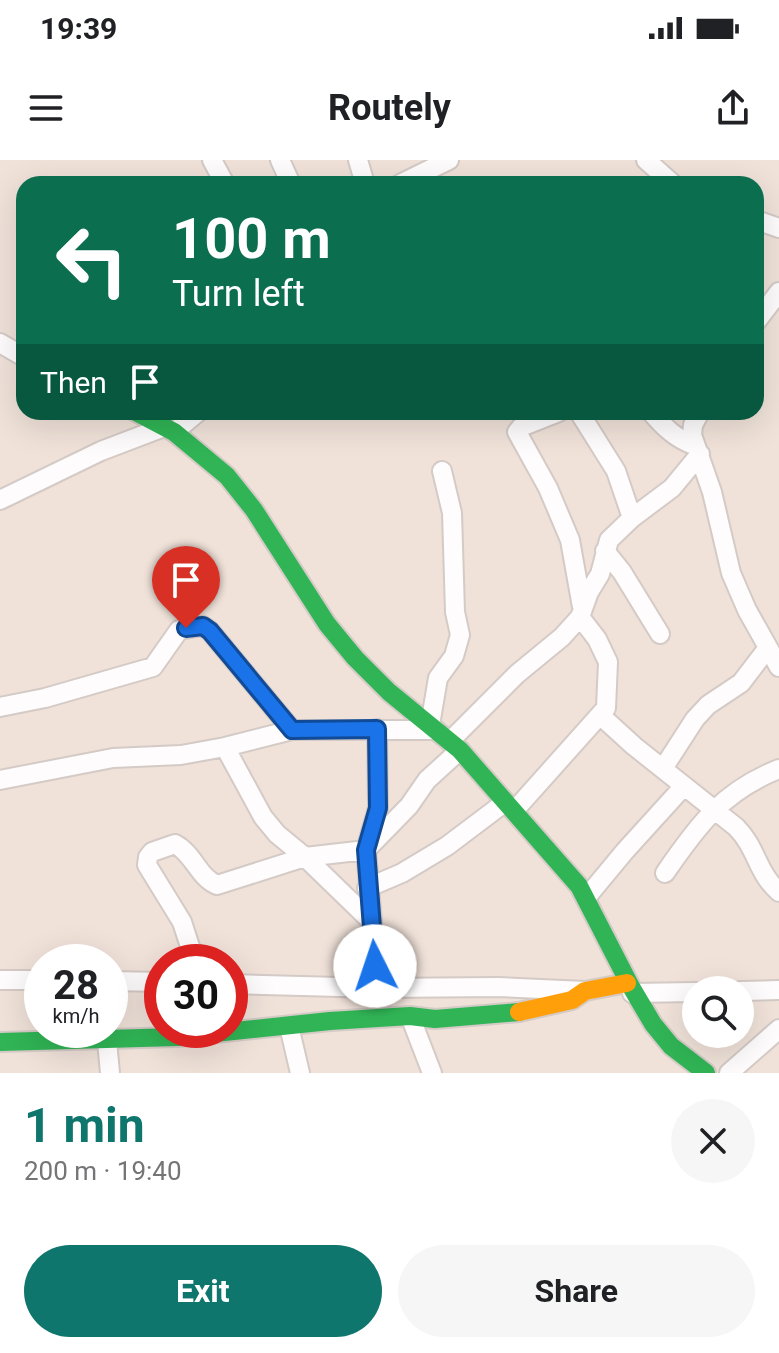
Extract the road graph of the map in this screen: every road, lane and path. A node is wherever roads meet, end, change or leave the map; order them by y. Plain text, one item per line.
1 (449, 160) edge
2 (646, 160) edge
3 (416, 176) edge
4 (664, 176) edge
5 (779, 292) edge
6 (764, 312) edge
7 (151, 420) edge
8 (185, 420) edge
9 (539, 420) edge
10 (584, 420) edge
11 (659, 420) edge
12 (696, 420) edge
13 (169, 430) junction
14 (697, 450) junction
15 (442, 471) dead end
16 (0, 500) edge
17 (632, 518) junction
18 (605, 551) junction
19 (581, 612) junction
20 (660, 634) dead end
21 (767, 649) junction
22 (779, 667) edge
23 (0, 707) edge
24 (600, 715) junction
25 (377, 729) junction
26 (292, 730) junction
27 (444, 737) junction
28 (225, 747) junction
29 (664, 767) junction
30 (779, 769) edge
31 (0, 780) edge
32 (684, 786) junction
33 (509, 807) junction
34 (713, 809) junction
35 (366, 850) junction
36 (305, 857) junction
37 (665, 873) dead end
38 (367, 888) junction
39 (779, 892) edge
40 (586, 898) junction
41 (372, 922) junction
42 (189, 944) edge
43 (0, 980) edge
44 (24, 980) edge
45 (248, 984) edge
46 (377, 988) junction
47 (629, 988) junction
48 (779, 990) edge
49 (585, 991) junction
50 (682, 991) edge
51 (754, 991) edge
52 (410, 1016) junction
53 (289, 1026) junction
54 (779, 1029) edge
55 (128, 1039) edge
56 (0, 1042) edge
57 (24, 1042) edge
58 (108, 1048) edge
59 (110, 1073) edge
60 (300, 1073) edge
61 (432, 1073) edge
62 (706, 1073) edge
63 (729, 1073) edge

1 - 3 street
2 - 4 street
5 - 6 street
7 - 13 street
8 - 13 street
9 - 19 street
10 - 17 street
11 - 14 street
12 - 14 street
13 - 16 street
13 - 27 street
14 - 17 street
14 - 21 street
15 - 27 street
17 - 18 street
18 - 19 street
18 - 20 street
19 - 24 street
19 - 27 street
21 - 22 street
21 - 29 street
23 - 26 street
24 - 29 street
24 - 33 street
25 - 26 street
25 - 27 street
25 - 35 street
26 - 28 street
27 - 33 street
27 - 35 street
28 - 31 street
28 - 36 street
29 - 32 street
30 - 34 street
32 - 34 street
32 - 40 street
33 - 38 street
33 - 40 street
34 - 37 street
34 - 39 street
35 - 36 street
35 - 38 street
36 - 41 street
36 - 42 street
38 - 41 street
40 - 47 street
41 - 46 street
43 - 44 street
45 - 46 street
46 - 49 street
47 - 49 street
47 - 50 street
47 - 62 street
48 - 51 street
49 - 52 street
52 - 53 street
52 - 61 street
53 - 55 street
53 - 60 street
54 - 63 street
56 - 57 street
58 - 59 street

